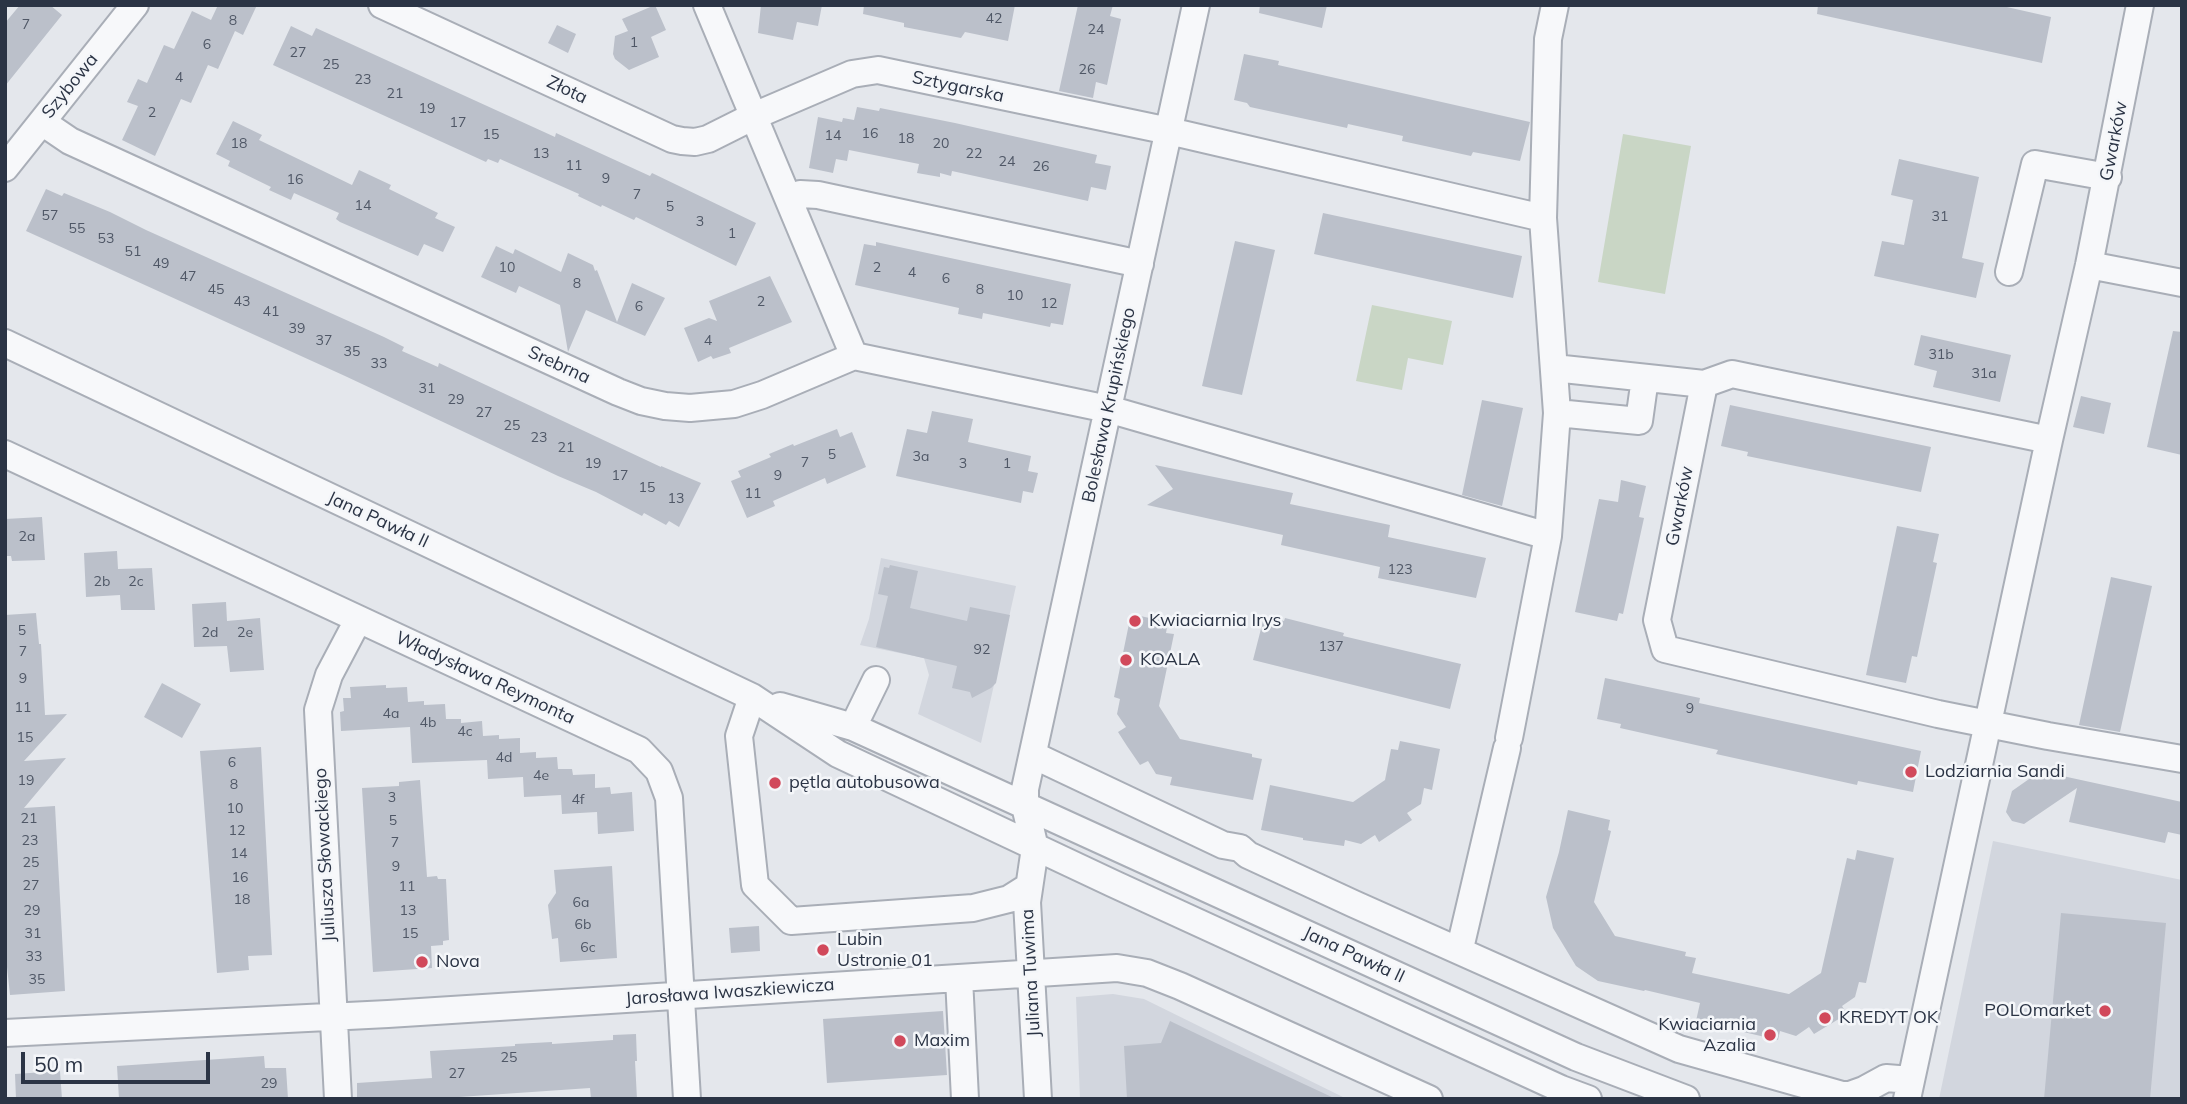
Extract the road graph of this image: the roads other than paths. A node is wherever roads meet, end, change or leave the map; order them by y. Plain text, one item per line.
1 (135, 5) edge
2 (382, 5) edge
3 (707, 5) edge
4 (1196, 5) edge
5 (1555, 5) edge
6 (2140, 5) edge
7 (754, 116) junction
8 (42, 122) junction
9 (1168, 131) junction
10 (5, 168) edge
11 (2108, 177) junction
12 (788, 198) junction
13 (1543, 218) junction
14 (1140, 264) junction
15 (2089, 265) junction
16 (2009, 272) dead end
17 (2182, 283) edge
18 (5, 343) edge
19 (854, 356) junction
20 (1554, 368) junction
21 (1645, 378) junction
22 (1704, 384) junction
23 (1108, 409) junction
24 (1557, 413) junction
25 (2049, 440) junction
26 (5, 454) edge
27 (1548, 536) junction
28 (358, 620) junction
29 (876, 680) dead end
30 (752, 697) junction
31 (1989, 724) junction
32 (853, 727) junction
33 (1033, 755) junction
34 (2182, 759) edge
35 (1025, 806) junction
36 (1035, 848) junction
37 (1028, 887) junction
38 (1461, 944) dead end
39 (1031, 973) junction
40 (959, 978) junction
41 (681, 995) junction
42 (333, 1016) junction
43 (5, 1033) edge
44 (1909, 1089) edge
45 (338, 1099) edge
46 (687, 1099) edge
47 (965, 1099) edge
48 (1038, 1099) edge
49 (1429, 1099) edge
50 (1588, 1099) edge
51 (1686, 1099) edge

1 - 8 street, Szybowa
2 - 7 street, Złota
3 - 7 street
4 - 9 street, Bolesława Krupińskiego
5 - 13 street
6 - 11 street, Gwarków
7 - 9 street, Sztygarska
7 - 12 street
8 - 10 street, Szybowa
8 - 19 street, Srebrna
9 - 13 street, Sztygarska
9 - 14 street, Bolesława Krupińskiego
11 - 15 street, Gwarków
11 - 16 street
12 - 14 street
12 - 19 street
13 - 20 street
14 - 23 street, Bolesława Krupińskiego
15 - 17 street
15 - 25 street, Gwarków
18 - 30 street, Jana Pawła II
19 - 23 street
20 - 21 street
20 - 24 street
21 - 22 street
21 - 24 street
22 - 25 street
22 - 31 street, Gwarków
23 - 27 street
23 - 33 street, Bolesława Krupińskiego
24 - 27 street
25 - 31 street, Gwarków
26 - 28 street, Władysława Reymonta
27 - 38 street
28 - 41 street, Władysława Reymonta
28 - 42 street, Juliusza Słowackiego
29 - 32 street
30 - 32 street, Jana Pawła II
30 - 36 street, Jana Pawła II
30 - 37 street
31 - 34 street
31 - 44 street, Gwarków
32 - 35 street, Jana Pawła II
33 - 35 street, Bolesława Krupińskiego
33 - 44 street
35 - 36 street
35 - 51 street, Jana Pawła II
36 - 37 street, Juliana Tuwima
36 - 50 street, Jana Pawła II
37 - 39 street, Juliana Tuwima
39 - 40 street, Jarosława Iwaszkiewicza
39 - 48 street, Juliana Tuwima
39 - 49 street, Jarosława Iwaszkiewicza
40 - 41 street, Jarosława Iwaszkiewicza
40 - 47 street
41 - 42 street, Jarosława Iwaszkiewicza
41 - 46 street, Władysława Reymonta
42 - 43 street, Jarosława Iwaszkiewicza
42 - 45 street, Juliusza Słowackiego

